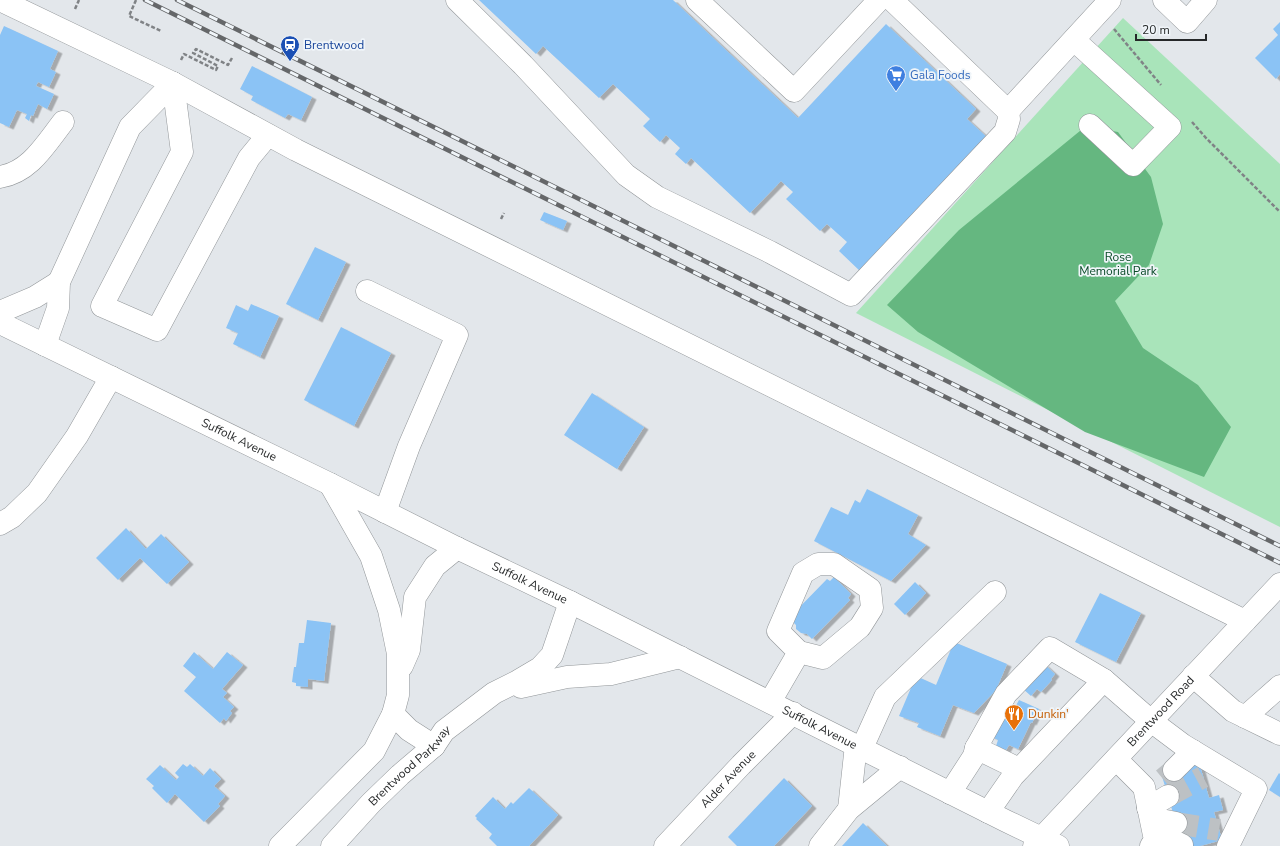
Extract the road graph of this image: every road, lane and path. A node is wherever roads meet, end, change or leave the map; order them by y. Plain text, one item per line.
1 (0, 0) edge
2 (79, 0) edge
3 (136, 0) edge
4 (457, 0) edge
5 (697, 0) edge
6 (879, 0) edge
7 (892, 0) edge
8 (1110, 0) edge
9 (1164, 0) edge
10 (1206, 0) edge
11 (75, 9) dead end
12 (161, 31) dead end
13 (1074, 40) junction
14 (232, 58) dead end
15 (181, 60) dead end
16 (173, 84) junction
17 (1008, 111) junction
18 (63, 122) dead end
19 (1090, 125) dead end
20 (268, 134) junction
21 (0, 177) edge
22 (504, 213) dead end
23 (501, 218) dead end
24 (58, 282) junction
25 (367, 292) dead end
26 (0, 312) edge
27 (0, 323) edge
28 (45, 345) junction
29 (111, 378) junction
30 (330, 484) junction
31 (385, 512) junction
32 (0, 524) edge
33 (457, 548) junction
34 (1280, 584) edge
35 (995, 592) dead end
36 (570, 602) junction
37 (1245, 621) junction
38 (799, 652) junction
39 (680, 657) junction
40 (398, 676) junction
41 (1193, 676) junction
42 (1104, 680) junction
43 (1280, 686) edge
44 (494, 692) junction
45 (770, 702) junction
46 (393, 714) junction
47 (793, 714) junction
48 (1244, 717) junction
49 (1151, 722) junction
50 (1280, 734) edge
51 (434, 746) junction
52 (859, 747) junction
53 (976, 748) junction
54 (1193, 751) junction
55 (1116, 759) junction
56 (900, 767) junction
57 (1019, 770) junction
58 (950, 793) junction
59 (849, 809) junction
60 (988, 812) junction
61 (1150, 820) edge
62 (1176, 822) tunnel mouth
63 (1227, 836) edge
64 (1045, 844) edge
65 (1182, 845) tunnel mouth
66 (280, 846) edge
67 (332, 846) edge
68 (665, 846) edge
69 (820, 846) edge

1 - 16 street
2 - 11 path
3 - 12 path
4 - 17 street
5 - 6 street
7 - 17 street
8 - 13 street
9 - 10 street
13 - 17 street
13 - 19 street
14 - 15 path
16 - 20 street
16 - 20 street
16 - 24 street
18 - 21 street
20 - 37 street
22 - 23 path
24 - 26 street
24 - 28 street
25 - 31 street
27 - 28 street, Suffolk Avenue
28 - 29 street, Suffolk Avenue
29 - 30 street, Suffolk Avenue
29 - 32 street
30 - 31 street, Suffolk Avenue
30 - 40 street
31 - 33 street, Suffolk Avenue
33 - 36 street, Suffolk Avenue
33 - 40 street
34 - 37 street, Brentwood Road
35 - 52 street
36 - 39 street, Suffolk Avenue
36 - 44 street, Brentwood Parkway
37 - 41 street, Brentwood Road
38 - 38 street
38 - 45 street
39 - 44 street, Brentwood Parkway
39 - 45 street, Suffolk Avenue
40 - 46 street
41 - 48 street
41 - 49 street, Brentwood Road
42 - 49 street
42 - 53 street
42 - 57 street
43 - 48 street
44 - 51 street, Brentwood Parkway
45 - 47 street, Suffolk Avenue
46 - 51 street
46 - 66 street
47 - 52 street, Suffolk Avenue
47 - 68 street, Alder Avenue
48 - 50 street
49 - 54 street
49 - 55 street, Brentwood Road
51 - 67 street, Brentwood Parkway
52 - 56 street, Suffolk Avenue
52 - 59 street
53 - 57 street
53 - 58 street
54 - 61 street
54 - 63 street
55 - 61 street
55 - 64 street, Brentwood Road
56 - 58 street, Suffolk Avenue
56 - 59 street
57 - 60 street
58 - 60 street, Suffolk Avenue
59 - 69 street
60 - 64 street, Suffolk Avenue
61 - 62 street
61 - 65 street

